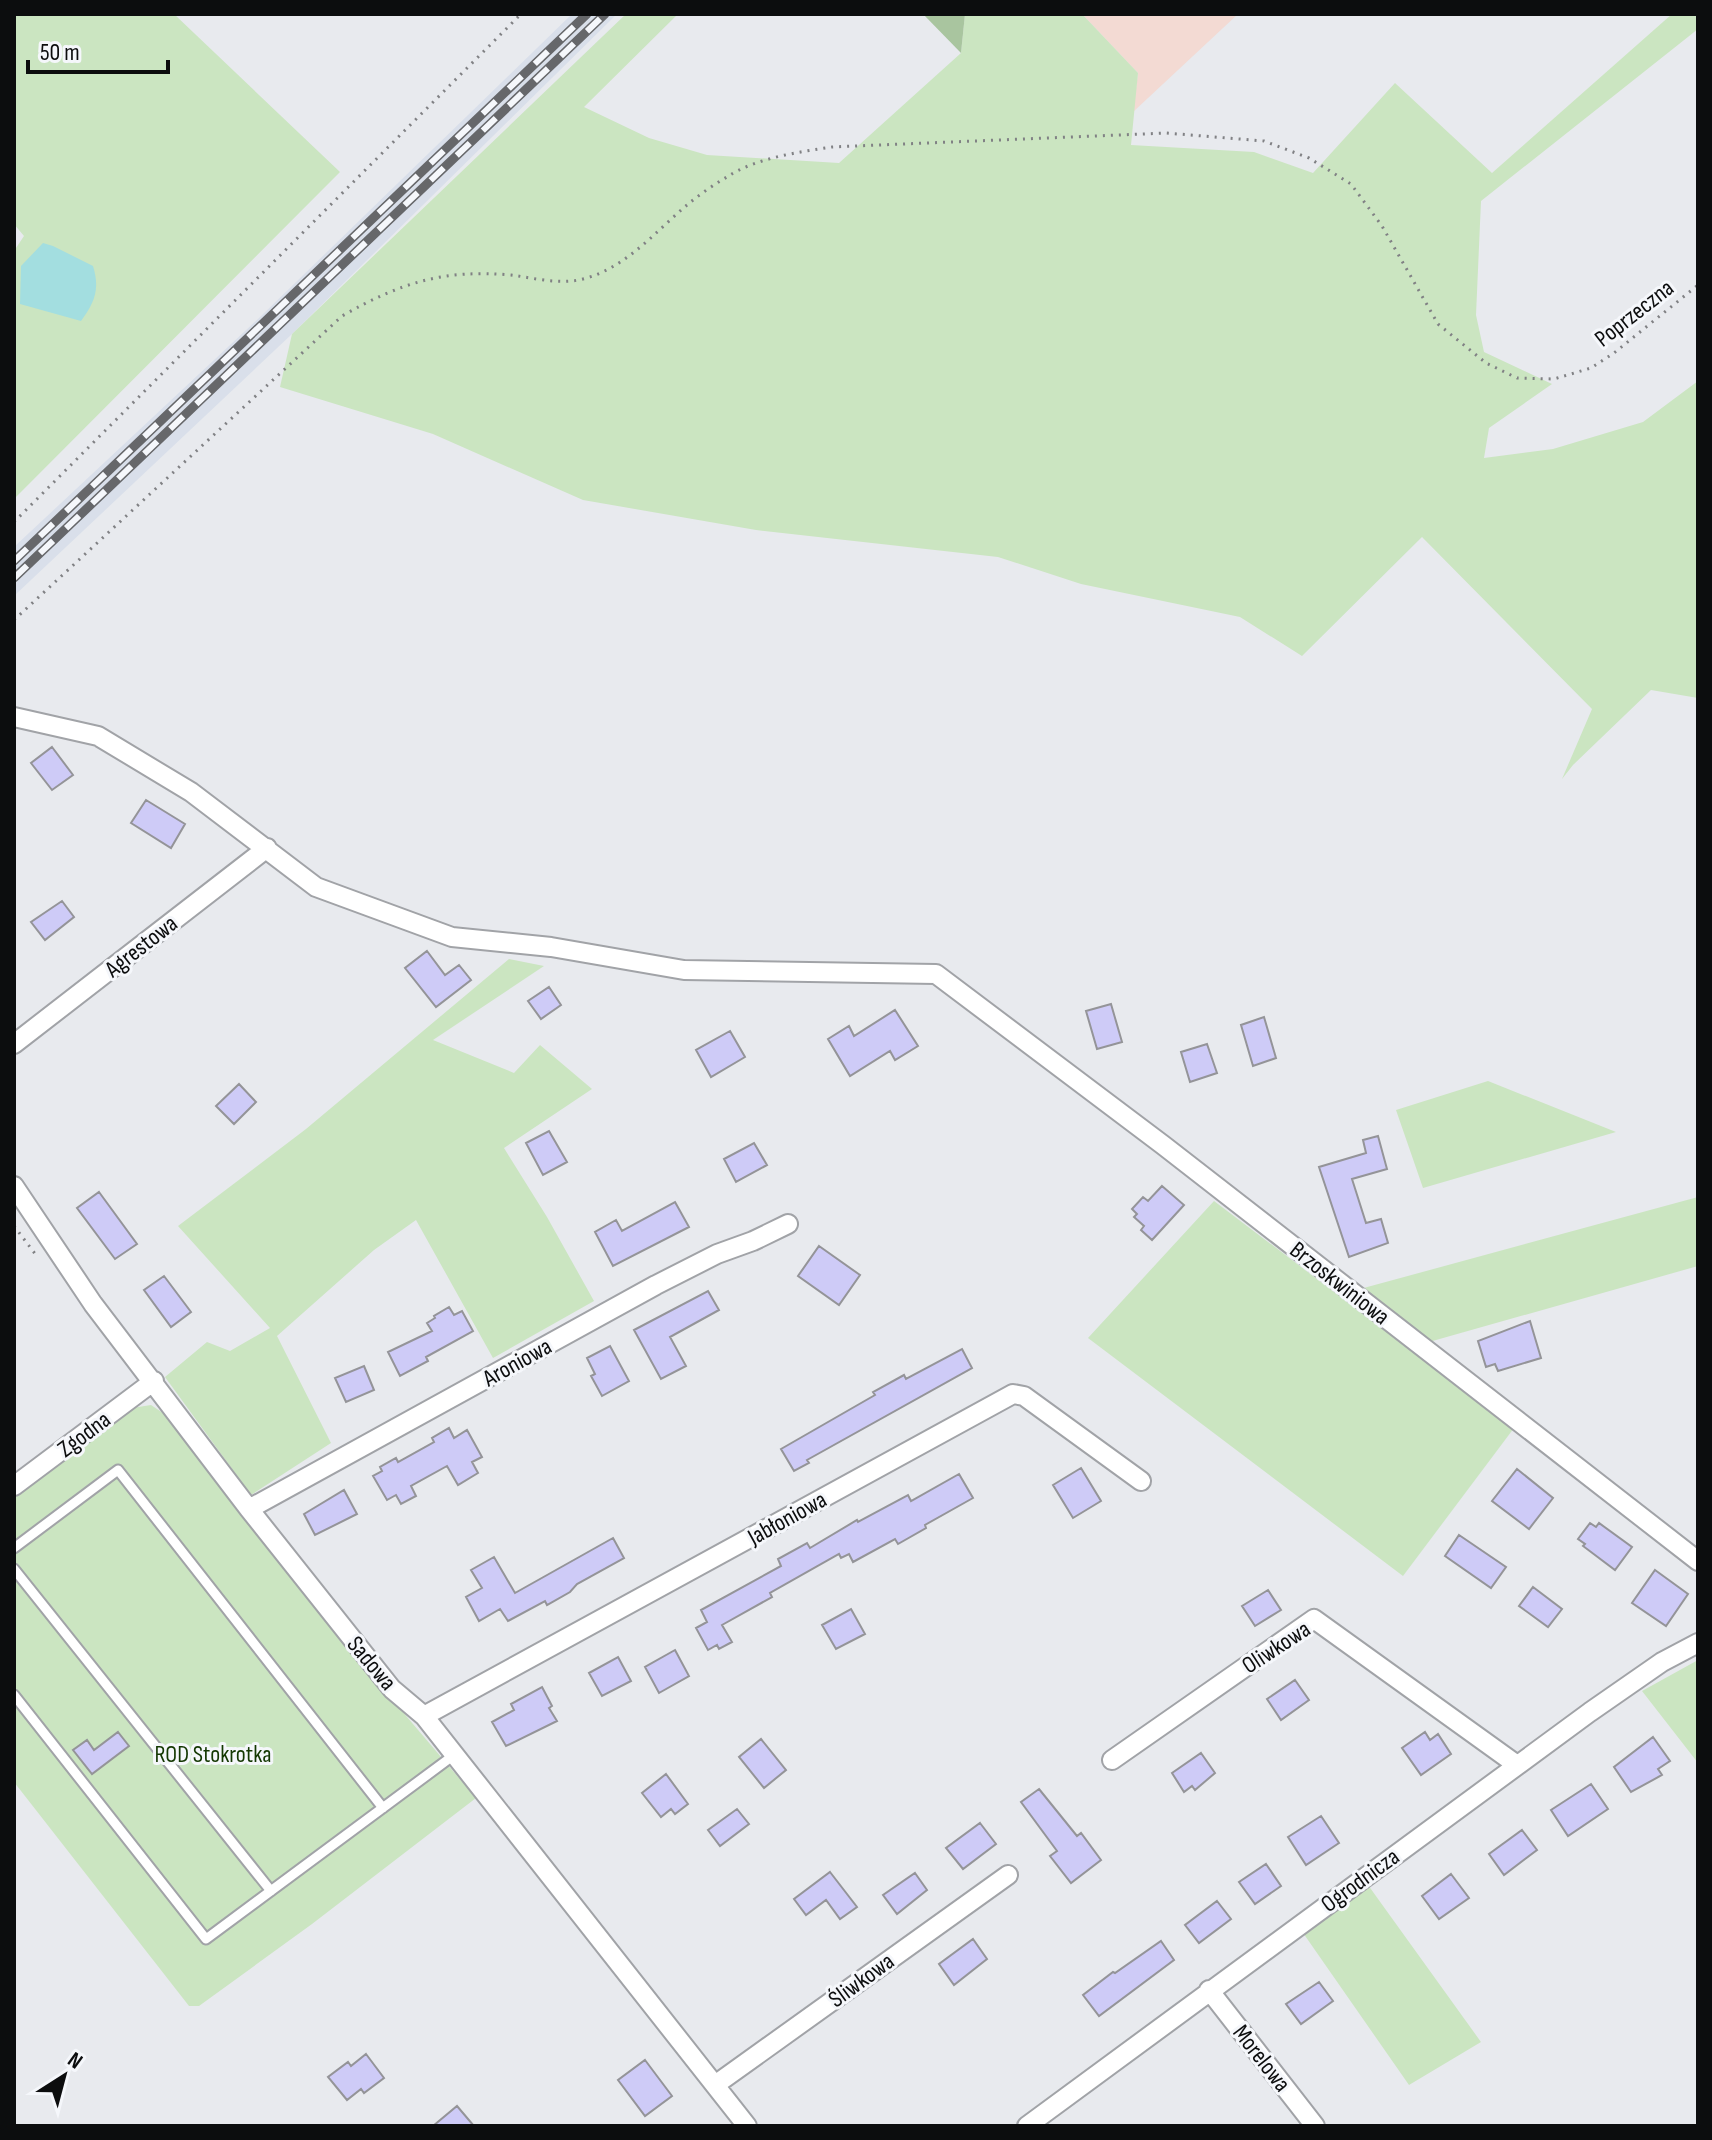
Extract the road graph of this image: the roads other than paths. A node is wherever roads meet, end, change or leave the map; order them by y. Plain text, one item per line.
1 (14, 717) edge
2 (267, 848) junction
3 (14, 1044) edge
4 (14, 1186) edge
5 (788, 1224) dead end
6 (154, 1381) junction
7 (1141, 1481) dead end
8 (14, 1486) edge
9 (249, 1509) junction
10 (14, 1548) edge
11 (1698, 1561) edge
12 (14, 1569) edge
13 (1698, 1643) edge
14 (14, 1695) edge
15 (424, 1716) junction
16 (454, 1755) junction
17 (1112, 1760) dead end
18 (1517, 1765) junction
19 (383, 1808) junction
20 (1008, 1875) dead end
21 (271, 1891) junction
22 (1209, 1990) junction
23 (715, 2085) junction
24 (747, 2126) edge
25 (1027, 2126) edge
26 (1315, 2126) edge

1 - 2 street, Brzoskwiniowa
2 - 3 street, Agrestowa
2 - 11 street, Brzoskwiniowa
4 - 6 street, Sadowa
5 - 9 street, Aroniowa
6 - 8 street, Zgodna
6 - 9 street, Sadowa
7 - 15 street, Jabłoniowa
9 - 15 street, Sadowa
10 - 19 lane
12 - 21 lane
13 - 18 street, Ogrodnicza
14 - 21 lane
15 - 16 street, Sadowa
16 - 19 lane
16 - 23 street, Sadowa
17 - 18 street, Oliwkowa
18 - 22 street, Ogrodnicza
19 - 21 lane
20 - 23 street, Śliwkowa
22 - 25 street, Ogrodnicza
22 - 26 street, Morelowa
23 - 24 street, Sadowa

